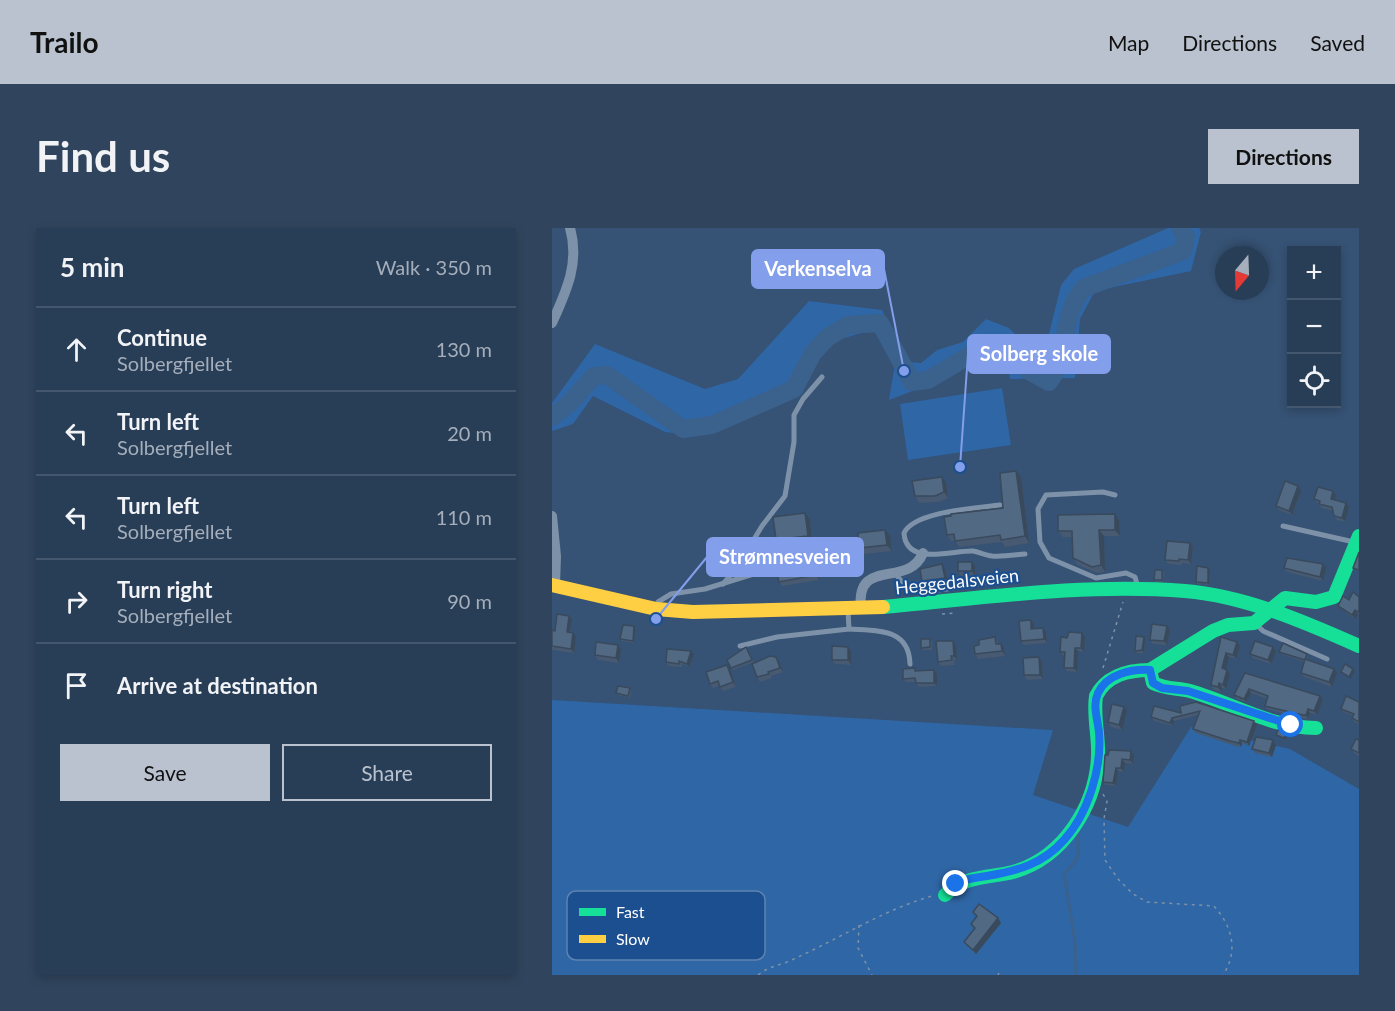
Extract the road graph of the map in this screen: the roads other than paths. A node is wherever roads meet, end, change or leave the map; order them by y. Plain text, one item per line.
1 (570, 228) edge
2 (552, 323) edge
3 (822, 377) dead end
4 (1115, 495) dead end
5 (1000, 505) edge
6 (552, 516) edge
7 (1283, 526) dead end
8 (1358, 539) edge
9 (924, 553) junction
10 (1025, 554) dead end
11 (783, 565) edge
12 (895, 573) junction
13 (723, 584) junction
14 (977, 584) road end
15 (553, 585) edge
16 (1138, 590) junction
17 (656, 609) junction
18 (854, 609) junction
19 (1267, 610) junction
20 (1254, 623) junction
21 (849, 629) junction
22 (740, 646) dead end
23 (1359, 646) edge
24 (1327, 658) dead end
25 (910, 664) dead end
26 (1150, 670) junction
27 (1316, 728) dead end
28 (945, 895) road end

1 - 2 street
3 - 13 lane
4 - 16 lane
5 - 9 lane
6 - 15 street
7 - 8 lane
8 - 19 main road
9 - 10 lane
9 - 12 street
11 - 13 lane
12 - 14 lane
12 - 18 street
13 - 17 lane
15 - 17 main road, Heggedalsveien
16 - 18 main road, Heggedalsveien
16 - 19 main road, Heggedalsveien
17 - 18 main road, Heggedalsveien
18 - 21 lane
19 - 20 main road
19 - 23 main road, Heggedalsveien
20 - 24 lane
20 - 26 main road
21 - 22 lane
21 - 25 lane
26 - 27 main road
26 - 28 main road

